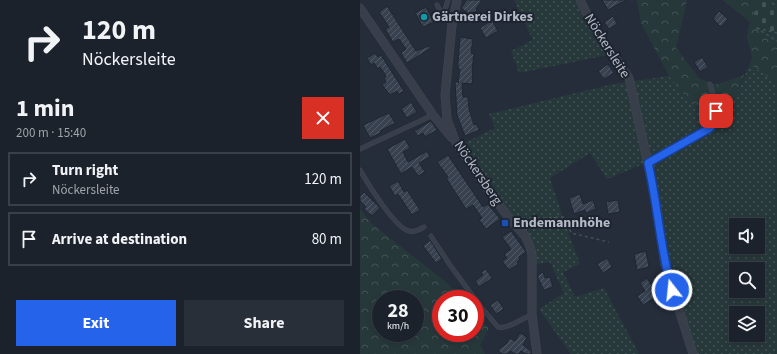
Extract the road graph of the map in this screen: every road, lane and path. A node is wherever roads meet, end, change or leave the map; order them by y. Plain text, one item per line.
1 (448, 0) edge
2 (457, 0) edge
3 (580, 0) edge
4 (772, 3) dead end
5 (437, 5) dead end
6 (777, 6) edge
7 (360, 8) edge
8 (443, 16) junction
9 (452, 25) junction
10 (777, 33) edge
11 (777, 41) edge
12 (710, 84) dead end
13 (433, 114) junction
14 (456, 143) junction
15 (360, 149) edge
16 (648, 163) junction
17 (360, 170) edge
18 (510, 220) junction
19 (424, 227) dead end
20 (431, 236) dead end
21 (610, 242) dead end
22 (468, 290) edge
23 (484, 310) edge
24 (532, 315) junction
25 (538, 354) edge
26 (694, 354) edge

1 - 8 lane
2 - 9 street, Nöckersberg
3 - 16 street, Nöckersleite
4 - 6 path
5 - 8 lane
7 - 13 street
8 - 9 lane
9 - 14 street, Nöckersberg
10 - 11 path
12 - 16 lane
13 - 14 street
13 - 15 lane
14 - 18 street, Nöckersberg
16 - 26 street, Nöckersleite
17 - 19 lane
18 - 21 path
18 - 24 street, Nöckersberg
20 - 22 lane
23 - 24 lane
24 - 25 street, Nöckersberg

